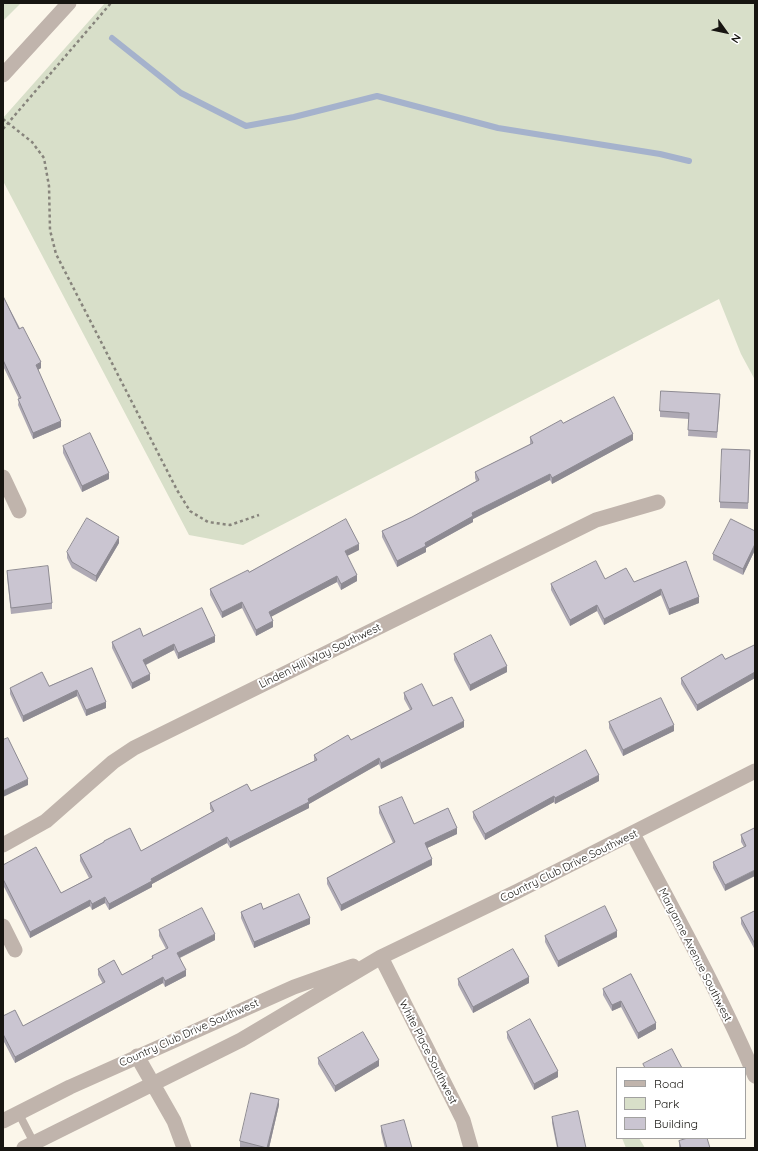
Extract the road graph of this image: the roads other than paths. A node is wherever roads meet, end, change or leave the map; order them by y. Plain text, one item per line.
1 (69, 3) edge
2 (3, 74) edge
3 (3, 477) edge
4 (658, 502) dead end
5 (19, 511) dead end
6 (755, 771) edge
7 (633, 834) junction
8 (3, 845) edge
9 (3, 926) edge
10 (15, 950) dead end
11 (381, 957) junction
12 (136, 1056) junction
13 (755, 1076) edge
14 (152, 1085) junction
15 (19, 1114) junction
16 (3, 1121) edge
17 (29, 1146) edge
18 (184, 1148) edge
19 (471, 1148) edge

1 - 2 street
3 - 5 street
4 - 8 street, Linden Hill Way Southwest
6 - 7 street, Country Club Drive Southwest
7 - 11 street, Country Club Drive Southwest
7 - 13 street, Maryanne Avenue Southwest
9 - 10 street
11 - 12 street, Country Club Drive Southwest
11 - 14 street, Country Club Drive Southwest
11 - 19 street, White Place Southwest
12 - 14 street
12 - 15 street, Country Club Drive Southwest
14 - 17 street, Country Club Drive Southwest
14 - 18 street
15 - 16 street, Country Club Drive Southwest
15 - 17 lane

